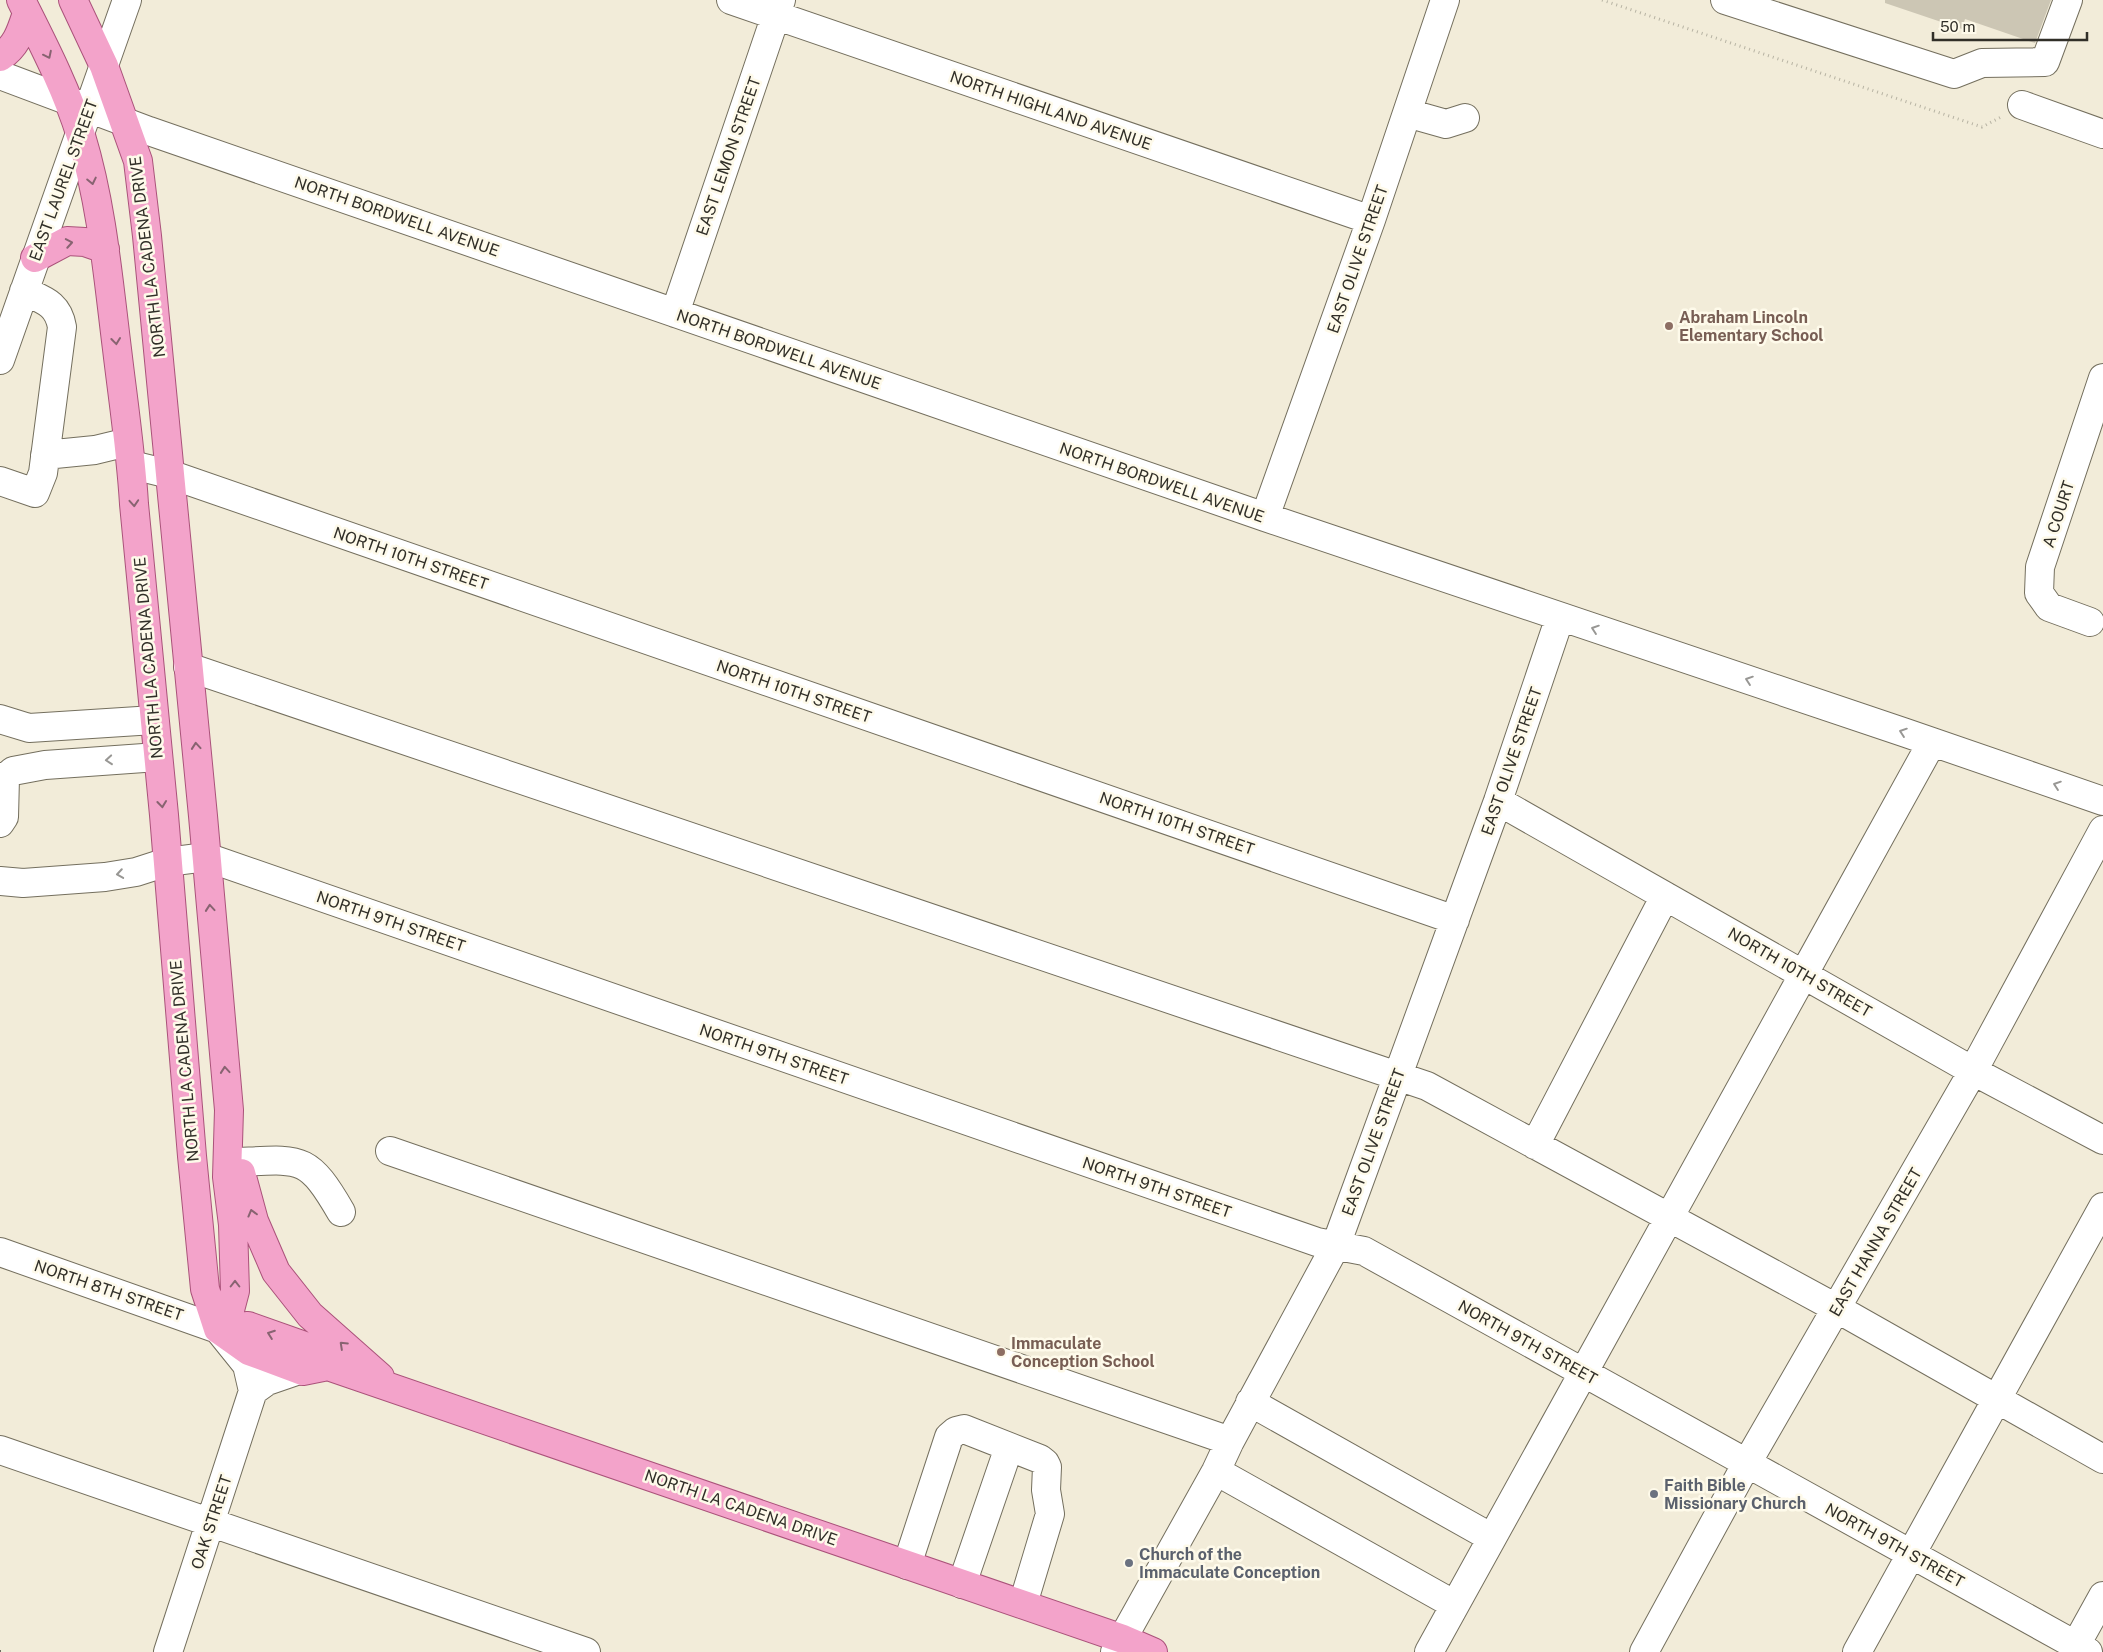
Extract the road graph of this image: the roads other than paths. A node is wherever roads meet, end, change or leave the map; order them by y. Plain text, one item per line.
1 (73, 0) edge
2 (127, 0) edge
3 (731, 0) edge
4 (1445, 0) edge
5 (1726, 0) edge
6 (2068, 0) edge
7 (24, 6) edge
8 (778, 7) edge
9 (0, 57) edge
10 (104, 66) junction
11 (0, 75) edge
12 (78, 104) junction
13 (2022, 105) road end
14 (1407, 113) junction
15 (1465, 118) dead end
16 (125, 122) junction
17 (80, 134) junction
18 (2103, 134) edge
19 (1371, 220) junction
20 (105, 248) junction
21 (35, 258) junction
22 (24, 291) junction
23 (675, 313) junction
24 (0, 360) edge
25 (2103, 378) edge
26 (130, 453) junction
27 (45, 455) junction
28 (169, 474) junction
29 (0, 480) edge
30 (1265, 518) junction
31 (1560, 617) junction
32 (2090, 622) dead end
33 (188, 667) junction
34 (0, 719) edge
35 (154, 720) junction
36 (1932, 742) junction
37 (158, 757) junction
38 (3, 778) edge
39 (1498, 801) junction
40 (2103, 802) edge
41 (0, 823) edge
42 (2103, 830) edge
43 (206, 857) junction
44 (167, 862) junction
45 (0, 881) edge
46 (1665, 896) junction
47 (1455, 920) junction
48 (1804, 975) junction
49 (1973, 1071) junction
50 (1397, 1077) junction
51 (229, 1110) junction
52 (2103, 1140) edge
53 (1535, 1145) junction
54 (390, 1151) dead end
55 (239, 1162) junction
56 (2103, 1207) edge
57 (340, 1212) dead end
58 (1669, 1217) junction
59 (1336, 1245) junction
60 (0, 1252) edge
61 (1836, 1308) junction
62 (218, 1329) junction
63 (328, 1366) junction
64 (299, 1370) junction
65 (1583, 1373) junction
66 (393, 1388) junction
67 (253, 1391) junction
68 (1997, 1399) junction
69 (1250, 1402) junction
70 (1230, 1441) junction
71 (1009, 1447) junction
72 (0, 1450) edge
73 (2103, 1459) edge
74 (1747, 1463) junction
75 (1216, 1471) junction
76 (211, 1523) junction
77 (1492, 1538) junction
78 (1911, 1554) junction
79 (907, 1565) junction
80 (962, 1584) junction
81 (2103, 1596) edge
82 (1023, 1604) junction
83 (1455, 1606) junction
84 (1119, 1645) edge
85 (2079, 1650) edge
86 (168, 1652) edge
87 (586, 1652) edge
88 (1153, 1652) edge
89 (1429, 1652) edge
90 (1644, 1652) edge
91 (1857, 1652) edge

1 - 10 main road, NORTH LA CADENA DRIVE
2 - 10 street, EAST LAUREL STREET
3 - 8 street, NORTH HIGHLAND AVENUE
4 - 14 street, EAST OLIVE STREET
5 - 6 street
7 - 9 main road
7 -> 12 main road, NORTH LA CADENA DRIVE
8 - 19 street, NORTH HIGHLAND AVENUE
8 - 23 street, EAST LEMON STREET
10 - 12 street, EAST LAUREL STREET
10 - 16 main road, NORTH LA CADENA DRIVE
11 - 12 street, NORTH BORDWELL AVENUE
12 - 16 street, NORTH BORDWELL AVENUE
12 - 17 main road, NORTH LA CADENA DRIVE
13 - 18 street
14 - 15 street
14 - 19 street, EAST OLIVE STREET
16 - 23 street, NORTH BORDWELL AVENUE
16 - 28 main road, NORTH LA CADENA DRIVE
17 -> 20 main road, NORTH LA CADENA DRIVE
17 - 21 street, EAST LAUREL STREET
19 - 30 street, EAST OLIVE STREET
21 -> 20 main road
20 -> 26 main road, NORTH LA CADENA DRIVE
21 - 22 street, EAST LAUREL STREET
22 - 24 street, EAST LAUREL STREET
22 - 27 street
23 - 30 street, NORTH BORDWELL AVENUE
25 - 32 street, A COURT
26 - 27 street
26 - 28 street, NORTH 10TH STREET
26 -> 35 main road, NORTH LA CADENA DRIVE
27 - 29 street
28 - 33 main road, NORTH LA CADENA DRIVE
28 - 47 street, NORTH 10TH STREET
30 - 31 street, NORTH BORDWELL AVENUE
36 -> 31 street, NORTH BORDWELL AVENUE
31 - 39 street, EAST OLIVE STREET
43 -> 33 main road, NORTH LA CADENA DRIVE
33 - 50 street
34 - 35 street
35 - 37 main road, NORTH LA CADENA DRIVE
40 -> 36 street, NORTH BORDWELL AVENUE
36 - 48 street
37 -> 38 street
37 -> 44 main road, NORTH LA CADENA DRIVE
38 - 41 street
39 - 46 street, NORTH 10TH STREET
39 - 47 street, EAST OLIVE STREET
42 - 49 street, EAST HANNA STREET
43 - 44 street, NORTH 9TH STREET
51 -> 43 main road, NORTH LA CADENA DRIVE
43 - 59 street, NORTH 9TH STREET
44 -> 45 street, NORTH 9TH STREET
44 - 62 main road, NORTH LA CADENA DRIVE
46 - 48 street, NORTH 10TH STREET
46 - 53 street
47 - 50 street, EAST OLIVE STREET
48 - 49 street, NORTH 10TH STREET
48 - 58 street
49 - 52 street, NORTH 10TH STREET
49 - 61 street, EAST HANNA STREET
50 - 53 street
50 - 59 street, EAST OLIVE STREET
51 - 55 main road
62 -> 51 main road, NORTH LA CADENA DRIVE
53 - 58 street
54 - 70 street
55 - 57 street
66 -> 55 main road
56 - 68 street
58 - 61 street
58 - 65 street
59 - 65 street, NORTH 9TH STREET
59 - 69 street, EAST OLIVE STREET
60 - 62 street, NORTH 8TH STREET
61 - 68 street
61 - 74 street, EAST HANNA STREET
63 -> 62 main road, NORTH LA CADENA DRIVE
62 - 64 main road
62 - 67 street
63 - 64 main road
63 - 66 main road, NORTH LA CADENA DRIVE
64 - 67 street
65 - 74 street, NORTH 9TH STREET
65 - 77 street
66 - 79 main road, NORTH LA CADENA DRIVE
67 - 76 street, OAK STREET
68 - 73 street
68 - 78 street
69 - 70 street, EAST OLIVE STREET
69 - 77 street
70 - 75 street, EAST OLIVE STREET
71 - 79 street
71 - 80 street
71 - 82 street
72 - 76 street
74 - 78 street, NORTH 9TH STREET
74 - 90 street, EAST HANNA STREET
75 - 83 street
75 - 84 street, EAST OLIVE STREET
76 - 86 street, OAK STREET
76 - 87 street
77 - 83 street
78 - 85 street, NORTH 9TH STREET
78 - 91 street
79 - 80 main road, NORTH LA CADENA DRIVE
80 - 82 main road, NORTH LA CADENA DRIVE
81 - 85 street
82 - 84 main road, NORTH LA CADENA DRIVE
83 - 89 street
84 - 88 main road, NORTH LA CADENA DRIVE

